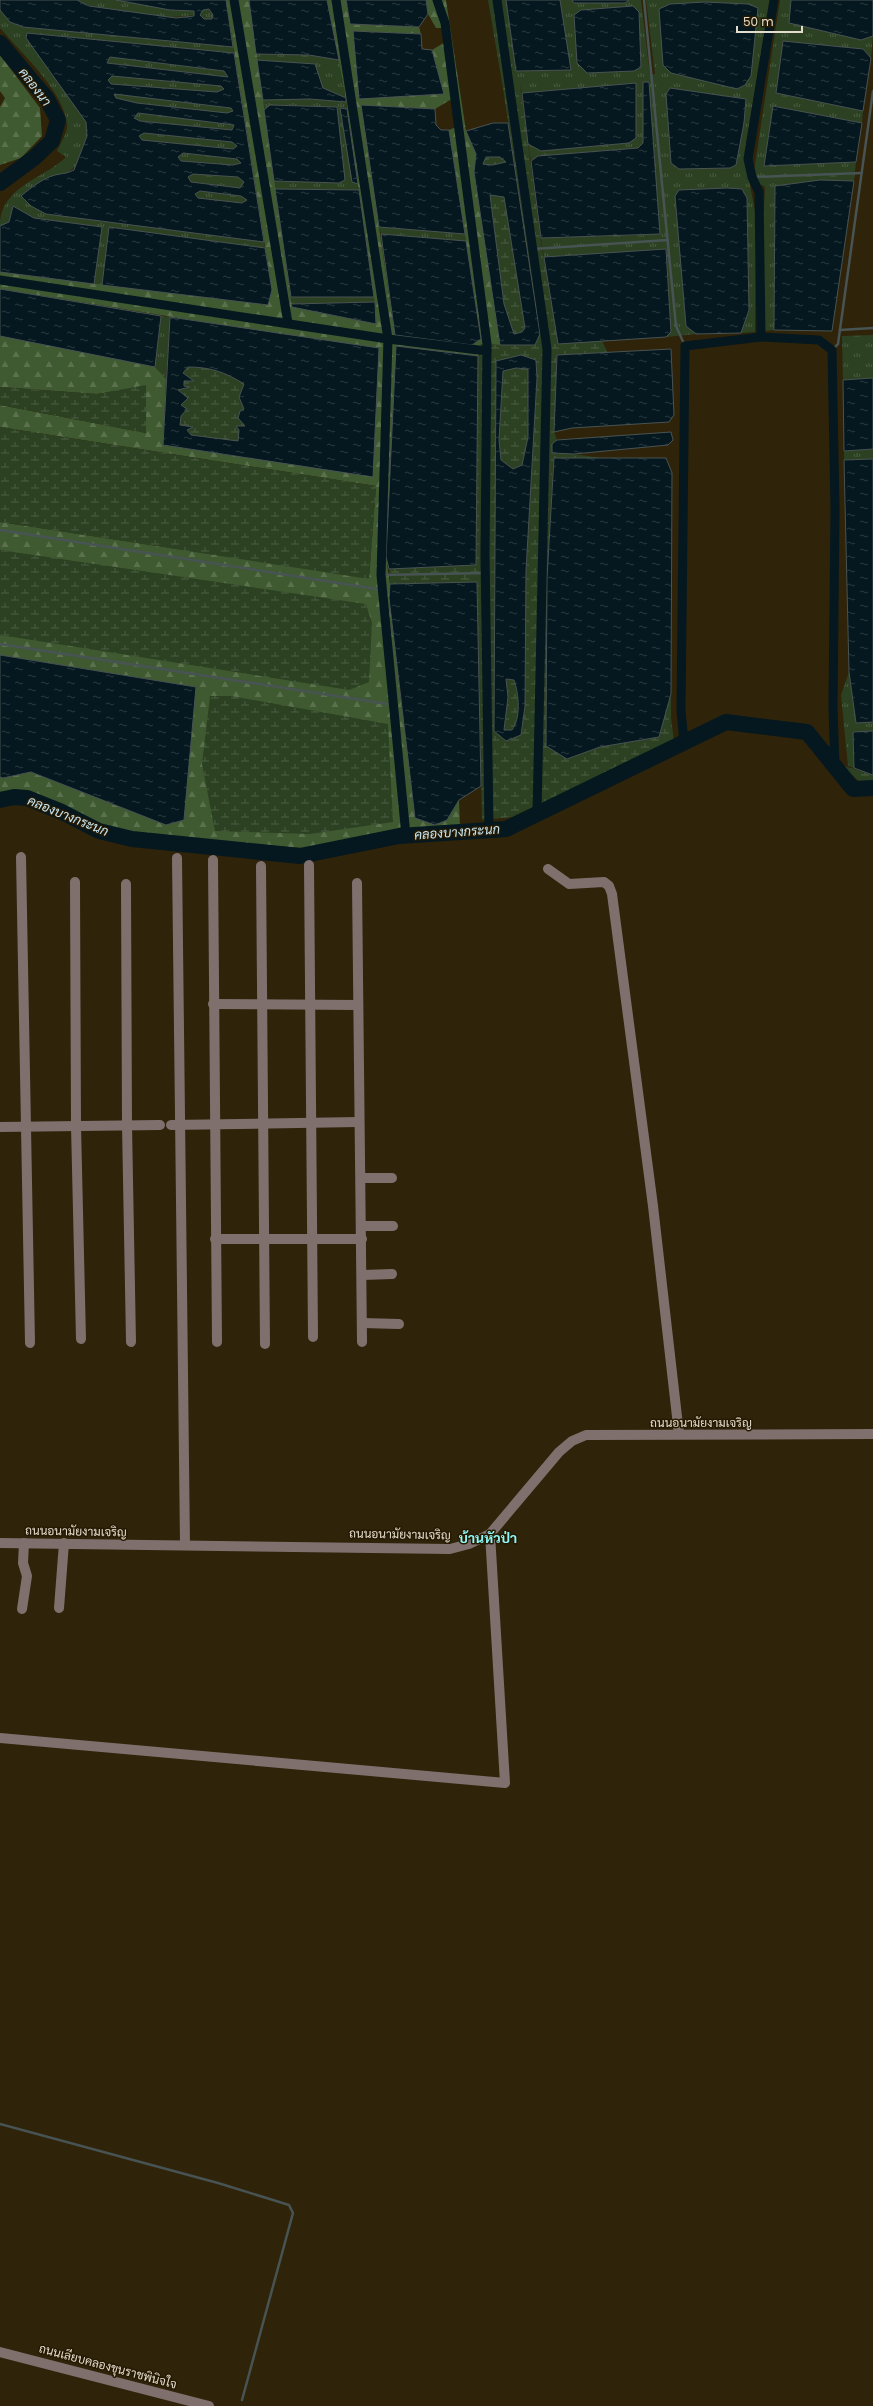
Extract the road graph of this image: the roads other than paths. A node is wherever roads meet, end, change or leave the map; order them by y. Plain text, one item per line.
1 (21, 857) dead end
2 (177, 858) dead end
3 (213, 860) dead end
4 (309, 865) dead end
5 (261, 866) dead end
6 (548, 869) dead end
7 (75, 882) dead end
8 (357, 883) dead end
9 (126, 884) dead end
10 (213, 1004) junction
11 (262, 1004) junction
12 (310, 1004) junction
13 (358, 1005) junction
14 (358, 1122) junction
15 (310, 1123) junction
16 (214, 1124) junction
17 (262, 1124) junction
18 (127, 1125) junction
19 (160, 1125) dead end
20 (176, 1125) junction
21 (76, 1126) junction
22 (0, 1127) edge
23 (25, 1127) junction
24 (361, 1178) junction
25 (392, 1178) dead end
26 (362, 1226) junction
27 (393, 1226) dead end
28 (265, 1238) junction
29 (313, 1238) junction
30 (215, 1239) junction
31 (362, 1239) junction
32 (392, 1274) dead end
33 (363, 1275) junction
34 (362, 1323) junction
35 (399, 1324) dead end
36 (313, 1337) dead end
37 (81, 1339) dead end
38 (131, 1342) dead end
39 (217, 1342) dead end
40 (362, 1342) dead end
41 (30, 1343) dead end
42 (265, 1344) dead end
43 (679, 1434) junction
44 (873, 1434) edge
45 (490, 1534) junction
46 (0, 1543) edge
47 (24, 1543) junction
48 (64, 1543) junction
49 (185, 1545) junction
50 (59, 1608) dead end
51 (22, 1609) dead end
52 (0, 1738) edge
53 (0, 2352) edge
54 (209, 2406) edge

1 - 23 street
2 - 20 street
3 - 10 street
4 - 12 street
5 - 11 street
6 - 43 street
7 - 21 street
8 - 13 street
9 - 18 street
10 - 11 street
10 - 16 street
11 - 12 street
11 - 17 street
12 - 13 street
12 - 15 street
13 - 14 street
14 - 15 street
14 - 24 street
15 - 17 street
15 - 29 street
16 - 17 street
16 - 20 street
16 - 30 street
17 - 28 street
18 - 19 street
18 - 21 street
18 - 38 street
20 - 49 street
21 - 23 street
21 - 37 street
22 - 23 street
23 - 41 street
24 - 25 street
24 - 26 street
26 - 27 street
26 - 31 street
28 - 29 street
28 - 30 street
28 - 42 street
29 - 31 street
29 - 36 street
30 - 39 street
31 - 33 street
32 - 33 street
33 - 34 street
34 - 35 street
34 - 40 street
43 - 44 street, ถนนอนามัยงามเจริญ
43 - 45 street, ถนนอนามัยงามเจริญ
45 - 49 street, ถนนอนามัยงามเจริญ
45 - 52 street
46 - 47 street, ถนนอนามัยงามเจริญ
47 - 48 street, ถนนอนามัยงามเจริญ
47 - 51 street
48 - 49 street, ถนนอนามัยงามเจริญ
48 - 50 street
53 - 54 street, ถนนเลียบคลองขุนราชพินิจใจ

